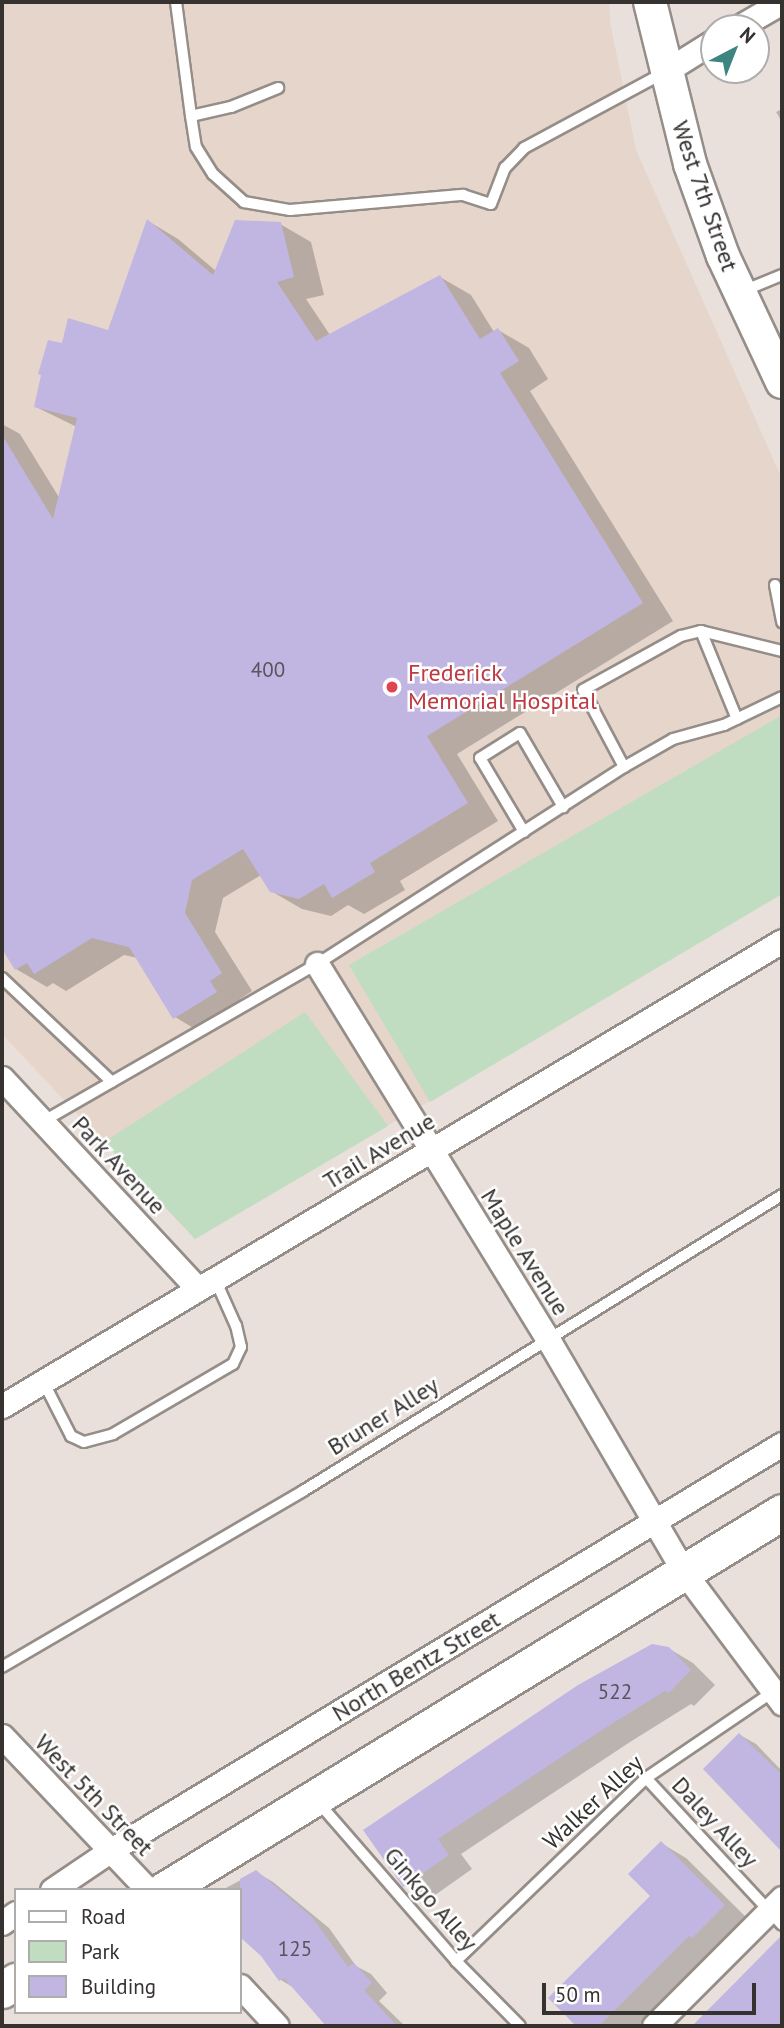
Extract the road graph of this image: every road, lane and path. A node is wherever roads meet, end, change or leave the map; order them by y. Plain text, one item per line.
1 (176, 2) edge
2 (650, 2) edge
3 (782, 2) edge
4 (761, 14) edge
5 (700, 50) edge
6 (666, 71) junction
7 (278, 88) dead end
8 (191, 116) junction
9 (782, 275) edge
10 (740, 292) junction
11 (782, 383) edge
12 (775, 585) dead end
13 (782, 622) edge
14 (701, 631) junction
15 (782, 651) edge
16 (782, 697) edge
17 (737, 719) junction
18 (624, 767) junction
19 (563, 807) junction
20 (524, 832) junction
21 (782, 941) edge
22 (317, 964) junction
23 (2, 978) edge
24 (2, 1078) edge
25 (112, 1082) junction
26 (42, 1122) junction
27 (432, 1150) junction
28 (782, 1195) edge
29 (206, 1284) junction
30 (549, 1341) junction
31 (43, 1381) junction
32 (2, 1406) edge
33 (782, 1444) edge
34 (782, 1512) edge
35 (655, 1521) junction
36 (684, 1572) junction
37 (2, 1667) edge
38 (779, 1693) edge
39 (2, 1736) edge
40 (646, 1778) junction
41 (314, 1798) junction
42 (111, 1850) junction
43 (55, 1888) edge
44 (146, 1888) edge
45 (167, 1888) edge
46 (778, 1911) edge
47 (456, 1961) junction
48 (242, 1988) edge
49 (277, 2026) edge
50 (520, 2026) edge
51 (654, 2026) edge

1 - 8 lane
2 - 6 main road, West 7th Street
3 - 4 street
5 - 6 street
6 - 8 lane
6 - 10 main road, West 7th Street
7 - 8 lane
9 - 10 lane
10 - 11 main road, West 7th Street
12 - 13 lane
14 - 15 lane
14 - 17 lane
14 - 18 lane
16 - 17 lane
17 - 18 lane
18 - 19 lane
19 - 20 lane
19 - 20 lane
20 - 22 lane
21 - 27 street, Trail Avenue
22 - 25 lane
22 - 27 street, Maple Avenue
23 - 25 lane
24 - 26 street, Park Avenue
25 - 26 lane
26 - 29 street, Park Avenue
27 - 29 street, Trail Avenue
27 - 30 street, Maple Avenue
28 - 30 lane, Bruner Alley
29 - 31 street, Trail Avenue
29 - 31 lane
30 - 35 street, Maple Avenue
30 - 37 lane, Bruner Alley
31 - 32 street, Trail Avenue
33 - 35 street, North Bentz Street
34 - 36 main road
35 - 36 street, Maple Avenue
35 - 42 street, North Bentz Street
36 - 38 street, Maple Avenue
36 - 41 main road
38 - 40 lane, Walker Alley
39 - 42 street, West 5th Street
40 - 46 lane, Daley Alley
40 - 47 lane, Walker Alley
41 - 45 main road
41 - 47 lane, Ginkgo Alley
42 - 43 street, North Bentz Street
42 - 44 street, West 5th Street
46 - 51 street
47 - 50 lane, Ginkgo Alley
48 - 49 street

